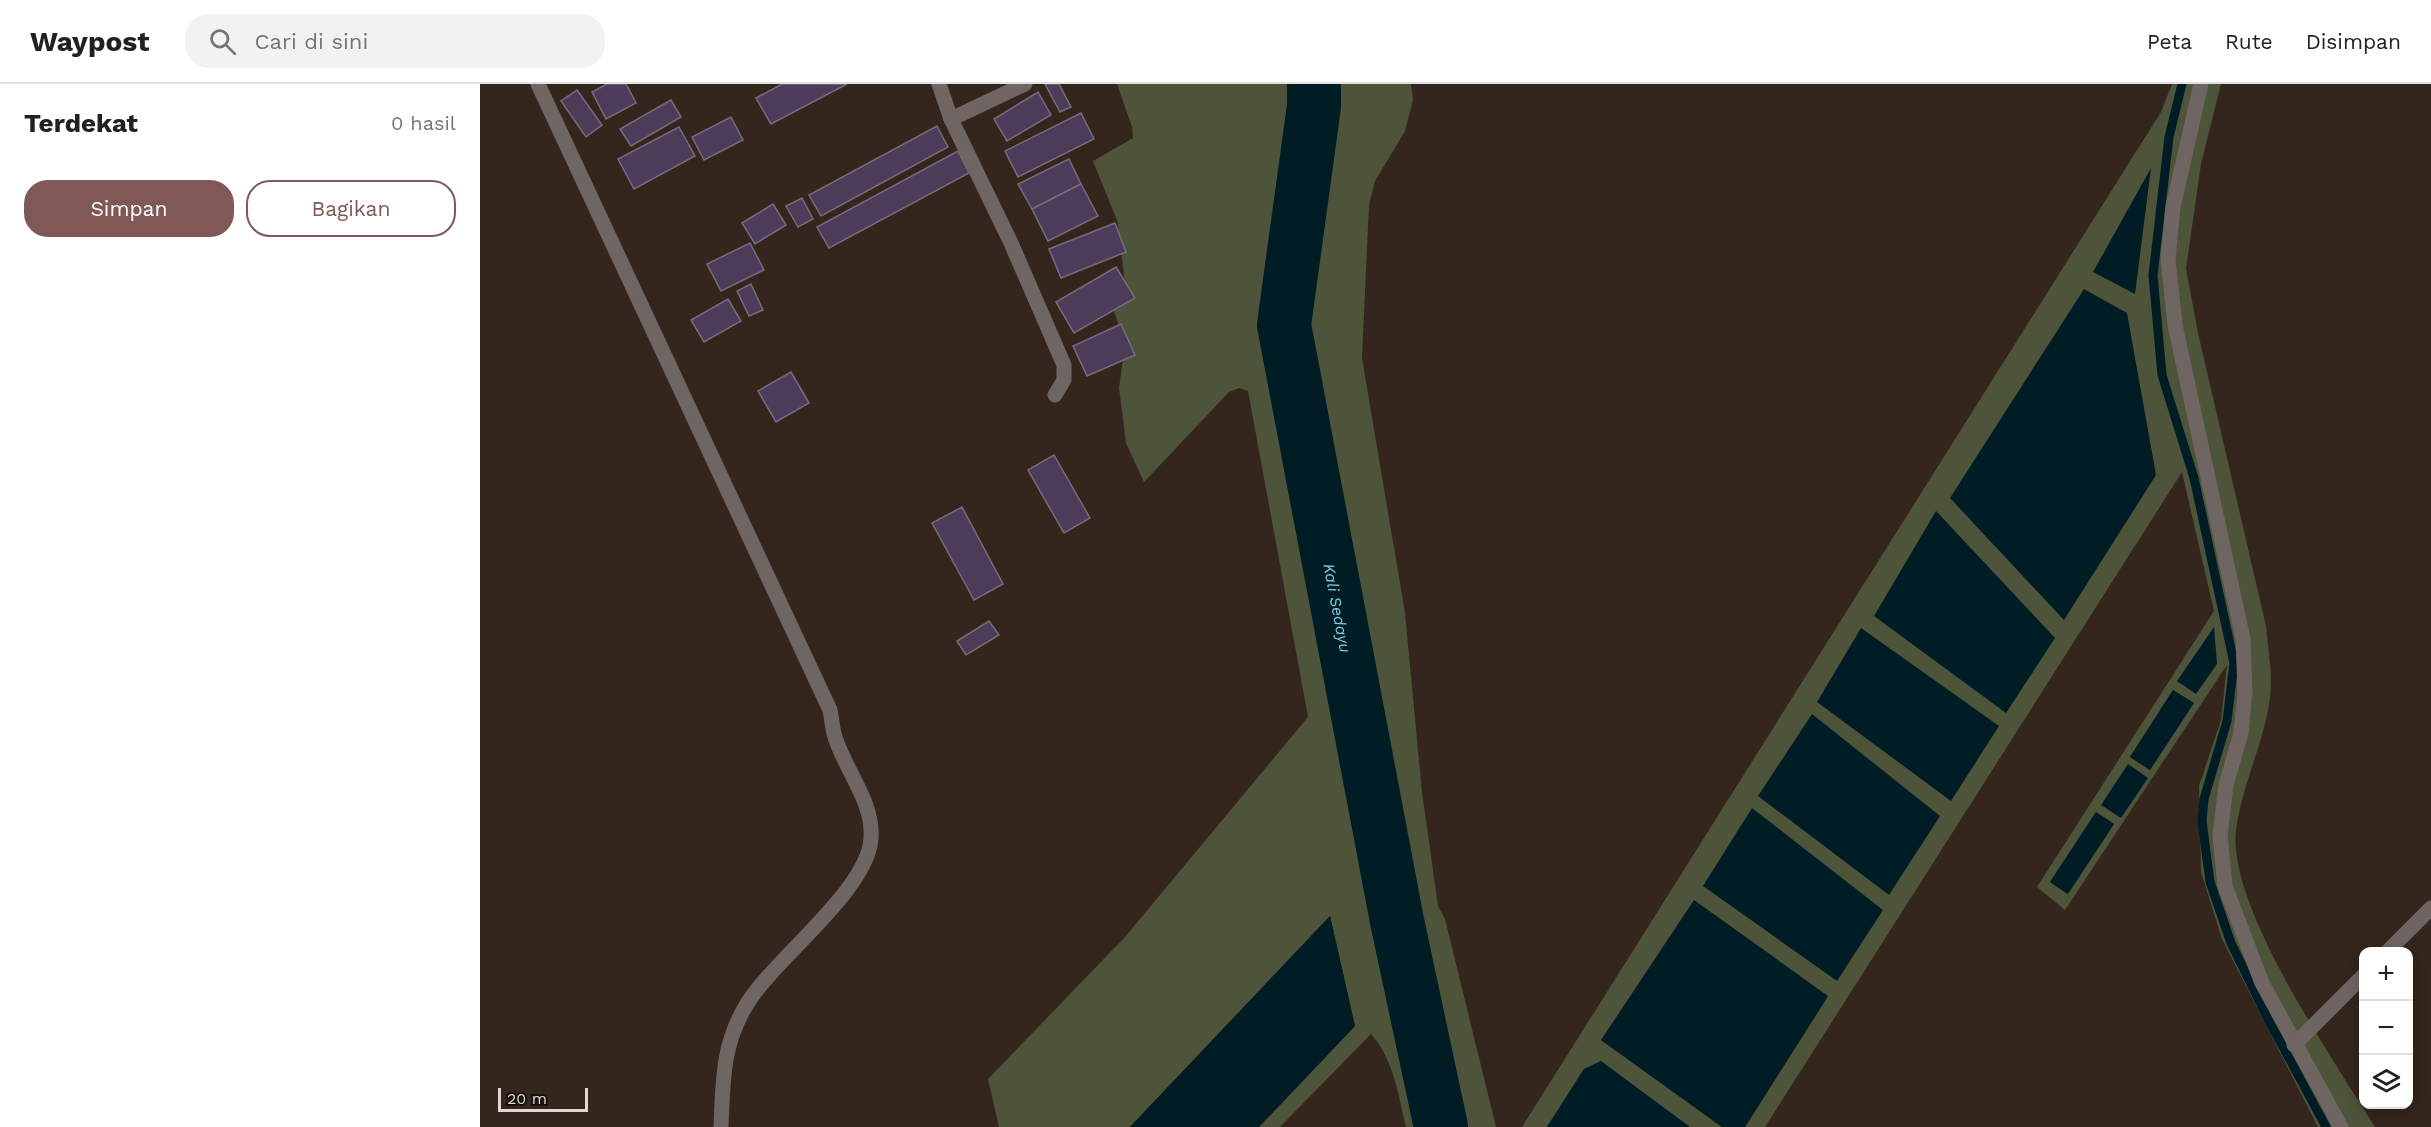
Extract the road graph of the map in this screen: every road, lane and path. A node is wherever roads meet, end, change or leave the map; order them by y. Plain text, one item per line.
1 (538, 84) edge
2 (939, 84) edge
3 (1026, 84) edge
4 (2201, 84) edge
5 (951, 119) junction
6 (1055, 395) dead end
7 (2431, 908) edge
8 (2391, 947) edge
9 (2359, 980) edge
10 (2294, 1045) junction
11 (721, 1127) edge
12 (2341, 1127) edge

1 - 11 street
2 - 5 street
3 - 5 street
4 - 10 street
5 - 6 street
7 - 8 street
9 - 10 street
10 - 12 street

